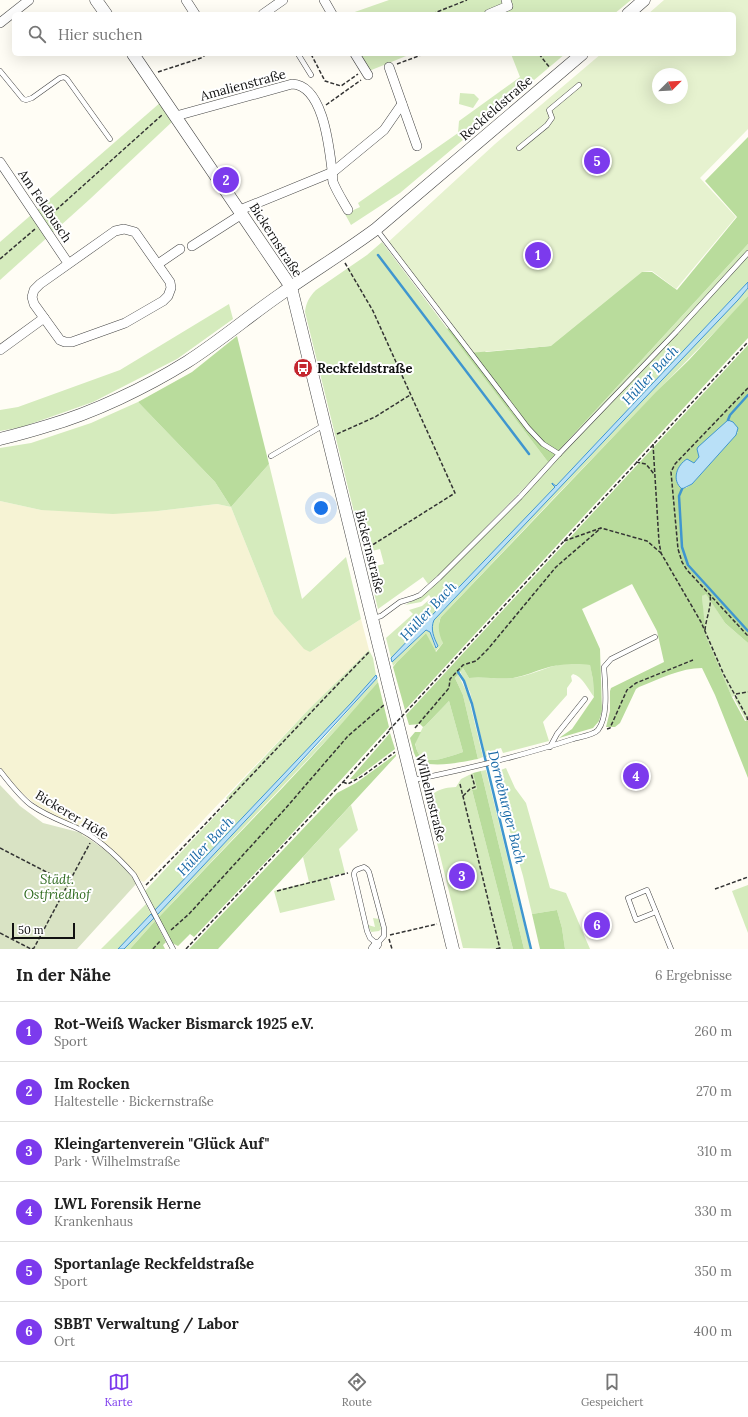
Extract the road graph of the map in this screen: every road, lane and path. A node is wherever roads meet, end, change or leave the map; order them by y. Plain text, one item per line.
1 (30, 0) edge
2 (96, 0) edge
3 (186, 0) edge
4 (283, 0) edge
5 (324, 0) edge
6 (467, 0) edge
7 (644, 0) edge
8 (507, 3) edge
9 (14, 12) edge
10 (105, 12) edge
11 (193, 12) edge
12 (266, 12) edge
13 (331, 12) edge
14 (437, 12) edge
15 (492, 12) edge
16 (630, 12) edge
17 (12, 14) edge
18 (0, 23) edge
19 (135, 56) edge
20 (204, 56) edge
21 (299, 56) edge
22 (312, 56) edge
23 (356, 56) edge
24 (541, 56) edge
25 (580, 56) edge
26 (389, 67) dead end
27 (0, 71) edge
28 (366, 73) joint
29 (311, 75) dead end
30 (556, 75) junction
31 (148, 76) junction
32 (579, 85) dead end
33 (402, 104) junction
34 (173, 112) junction
35 (110, 139) dead end
36 (417, 146) dead end
37 (519, 148) dead end
38 (0, 162) edge
39 (333, 172) junction
40 (348, 210) dead end
41 (241, 212) junction
42 (40, 224) junction
43 (376, 229) junction
44 (192, 246) dead end
45 (180, 249) dead end
46 (748, 253) edge
47 (340, 254) junction
48 (0, 259) edge
49 (68, 263) junction
50 (158, 264) junction
51 (291, 287) junction
52 (44, 318) junction
53 (748, 342) edge
54 (0, 350) edge
55 (748, 388) edge
56 (410, 395) junction
57 (324, 425) junction
58 (328, 437) junction
59 (0, 439) edge
60 (653, 444) junction
61 (559, 454) junction
62 (271, 456) dead end
63 (636, 462) junction
64 (655, 476) junction
65 (601, 528) junction
66 (563, 542) junction
67 (356, 551) junction
68 (661, 553) junction
69 (710, 595) junction
70 (372, 619) junction
71 (705, 631) junction
72 (748, 636) edge
73 (655, 637) dead end
74 (379, 648) junction
75 (693, 660) dead end
76 (748, 692) edge
77 (735, 694) junction
78 (585, 699) dead end
79 (392, 700) junction
80 (748, 716) edge
81 (748, 722) edge
82 (415, 728) dead end
83 (597, 731) junction
84 (550, 747) junction
85 (404, 749) junction
86 (471, 767) junction
87 (0, 771) edge
88 (412, 780) junction
89 (343, 782) junction
90 (460, 784) dead end
91 (463, 796) junction
92 (93, 838) junction
93 (0, 848) edge
94 (354, 872) junction
95 (748, 877) edge
96 (68, 883) junction
97 (715, 889) dead end
98 (276, 891) dead end
99 (142, 892) junction
100 (656, 912) junction
101 (446, 922) junction
102 (0, 933) edge
103 (166, 935) junction
104 (375, 946) edge
105 (500, 948) edge
106 (31, 949) edge
107 (153, 949) edge
108 (173, 949) edge
109 (186, 949) edge
110 (392, 949) edge
111 (453, 949) edge
112 (496, 949) edge
113 (671, 949) edge

1 - 9 street
2 - 10 street
3 - 11 street
4 - 12 street
5 - 13 street
6 - 14 path
7 - 16 street
8 - 15 street
17 - 18 street
19 - 31 street, Bickernstraße
20 - 31 path
21 - 29 lane
22 - 28 path
23 - 28 street
24 - 30 path
25 - 30 street, Reckfeldstraße
26 - 33 street
27 - 35 lane
30 - 43 street, Reckfeldstraße
31 - 34 street, Bickernstraße
32 - 37 lane
33 - 36 street
33 - 39 street
34 - 39 street, Amalienstraße
34 - 41 street, Bickernstraße
34 - 42 path
38 - 42 street, Am Feldbusch
39 - 40 street, Amalienstraße
39 - 41 street
41 - 44 street
41 - 51 street, Bickernstraße
42 - 48 path
42 - 49 street, Am Feldbusch
43 - 47 street, Reckfeldstraße
43 - 61 lane
45 - 50 street
46 - 61 lane
47 - 51 street, Reckfeldstraße
47 - 56 path
49 - 50 street, Am Feldbusch
49 - 52 street, Am Feldbusch
50 - 52 street, Am Feldbusch
51 - 57 street, Bickernstraße
51 - 59 street, Reckfeldstraße
52 - 54 street
53 - 60 path
55 - 69 path
56 - 58 path
56 - 67 path
57 - 58 street, Bickernstraße
57 - 62 lane
58 - 67 street, Bickernstraße
60 - 63 path
60 - 64 path
61 - 70 lane
63 - 64 path
63 - 66 path
64 - 68 path
65 - 66 path
65 - 68 path
65 - 82 path
66 - 89 path, bridge
67 - 70 street, Bickernstraße
68 - 71 path
69 - 71 path
69 - 72 path
70 - 74 street, Bickernstraße
71 - 77 path
73 - 83 lane
74 - 79 street, Wilhelmstraße
74 - 99 path
75 - 83 path
76 - 77 path
77 - 80 path
78 - 84 lane
79 - 85 street, Wilhelmstraße
79 - 103 path
80 - 81 path
83 - 84 lane
84 - 86 lane
85 - 88 street, Wilhelmstraße
85 - 89 path
86 - 88 lane
86 - 91 path
87 - 92 lane, Bickerer Höfe
88 - 101 street, Wilhelmstraße
89 - 109 path
90 - 91 path
91 - 105 path
92 - 96 path
92 - 99 lane, Bickerer Höfe
93 - 96 path
94 - 98 path
94 - 104 lane
94 - 104 lane
95 - 97 path
96 - 106 path
99 - 103 lane
100 - 100 lane
100 - 113 lane
101 - 110 path
101 - 111 street, Wilhelmstraße
102 - 106 path
103 - 107 path
103 - 108 lane
105 - 112 path

